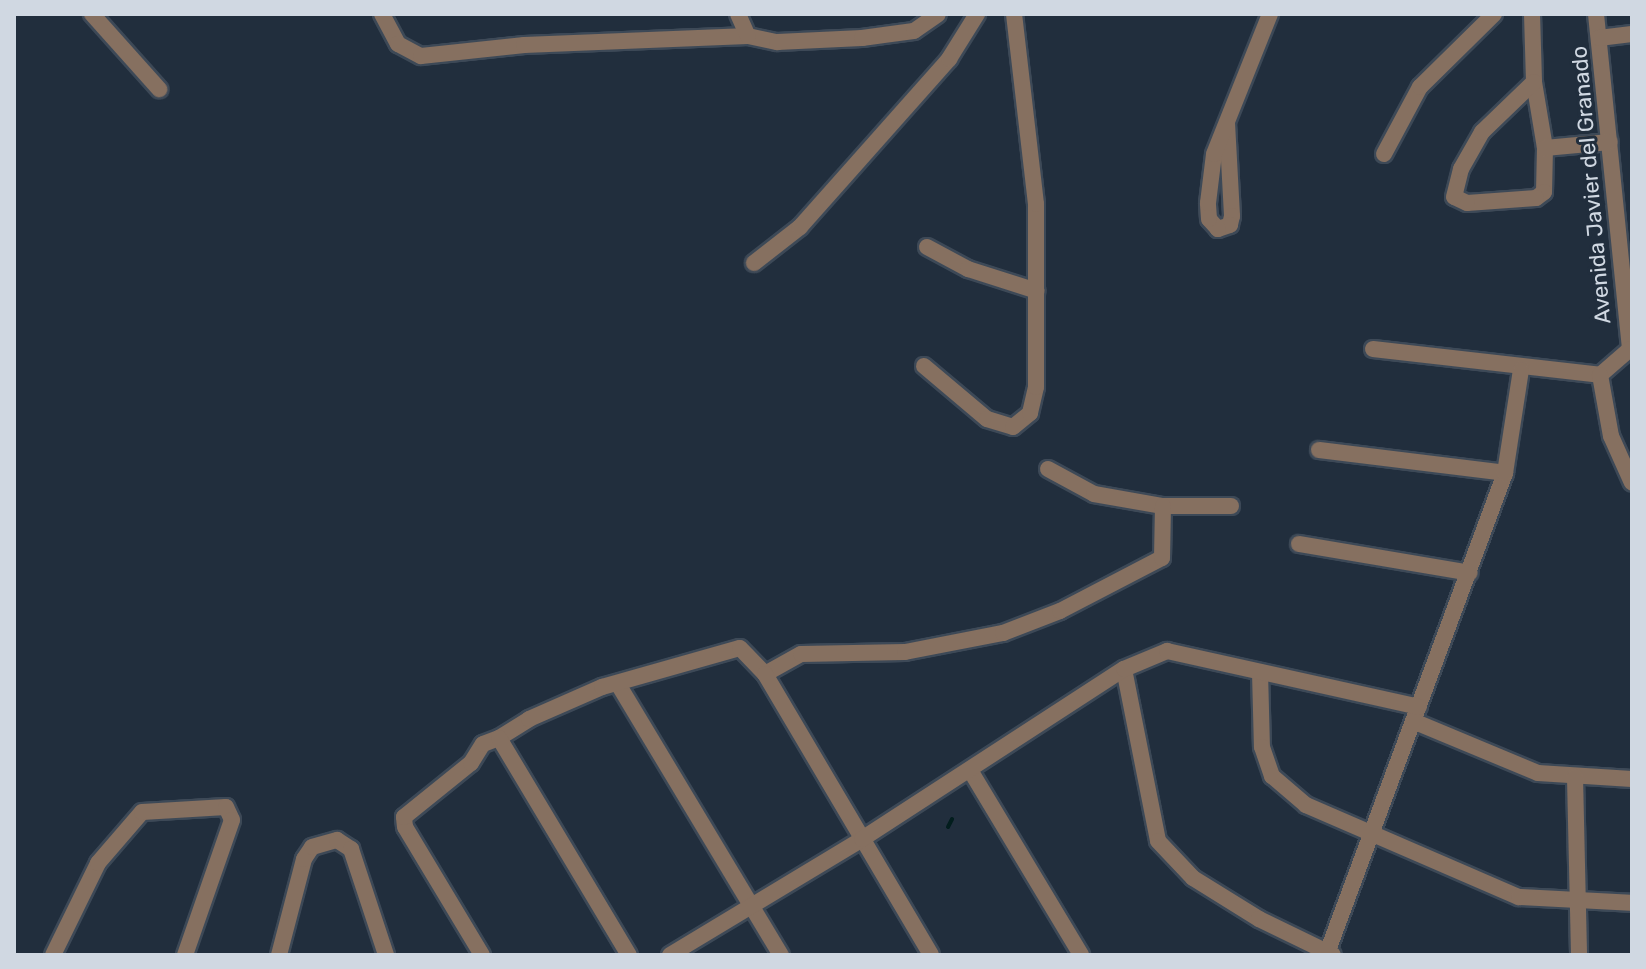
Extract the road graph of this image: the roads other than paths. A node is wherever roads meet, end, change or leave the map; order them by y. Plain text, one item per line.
1 (92, 14) edge
2 (382, 14) edge
3 (738, 14) edge
4 (938, 14) edge
5 (977, 14) edge
6 (1014, 14) edge
7 (1270, 14) edge
8 (1494, 14) edge
9 (1532, 14) edge
10 (1596, 14) edge
11 (1632, 34) edge
12 (748, 36) junction
13 (1599, 38) junction
14 (1534, 82) junction
15 (159, 89) dead end
16 (1227, 123) junction
17 (1610, 142) junction
18 (1545, 148) junction
19 (1384, 154) dead end
20 (927, 247) dead end
21 (754, 263) dead end
22 (1037, 291) junction
23 (1373, 349) dead end
24 (1631, 349) edge
25 (924, 366) dead end
26 (1521, 370) junction
27 (1600, 375) junction
28 (1319, 450) dead end
29 (1628, 463) edge
30 (1048, 469) dead end
31 (1505, 473) junction
32 (1632, 483) edge
33 (1163, 506) junction
34 (1231, 506) dead end
35 (1299, 544) dead end
36 (1470, 573) junction
37 (1124, 669) junction
38 (1260, 672) junction
39 (765, 674) junction
40 (618, 684) junction
41 (1416, 714) junction
42 (499, 738) junction
43 (970, 770) junction
44 (1575, 777) junction
45 (1632, 779) edge
46 (1372, 834) junction
47 (862, 839) junction
48 (1580, 901) junction
49 (1632, 903) edge
50 (752, 906) junction
51 (1330, 954) edge
52 (53, 955) edge
53 (185, 955) edge
54 (279, 955) edge
55 (386, 955) edge
56 (482, 955) edge
57 (629, 955) edge
58 (670, 955) edge
59 (781, 955) edge
60 (931, 955) edge
61 (1081, 955) edge
62 (1579, 955) edge

1 - 15 street
2 - 12 street
3 - 12 street
4 - 12 street
5 - 21 street
6 - 22 street
7 - 16 street
8 - 19 street
9 - 14 street
10 - 13 street, Avenida Javier del Granado
11 - 13 street
13 - 17 street, Avenida Javier del Granado
14 - 18 street
14 - 18 street
16 - 16 street
17 - 18 street
17 - 24 street, Avenida Javier del Granado
20 - 22 street
22 - 25 street
23 - 26 street
24 - 27 street
26 - 27 street
26 - 31 street
27 - 29 street
28 - 31 street
29 - 32 street
30 - 33 street
31 - 36 street
33 - 34 street
33 - 39 street
35 - 36 street
36 - 41 street
37 - 38 street
37 - 43 street
37 - 51 street
38 - 41 street
38 - 46 street
39 - 40 street
39 - 47 street
40 - 42 street
40 - 50 street
41 - 44 street
41 - 46 street
42 - 56 street
42 - 57 street
43 - 47 street
43 - 61 street
44 - 45 street
44 - 48 street
46 - 48 street
46 - 51 street
47 - 50 street
47 - 60 street
48 - 49 street
48 - 62 street
50 - 58 street
50 - 59 street
52 - 53 street
54 - 55 street

